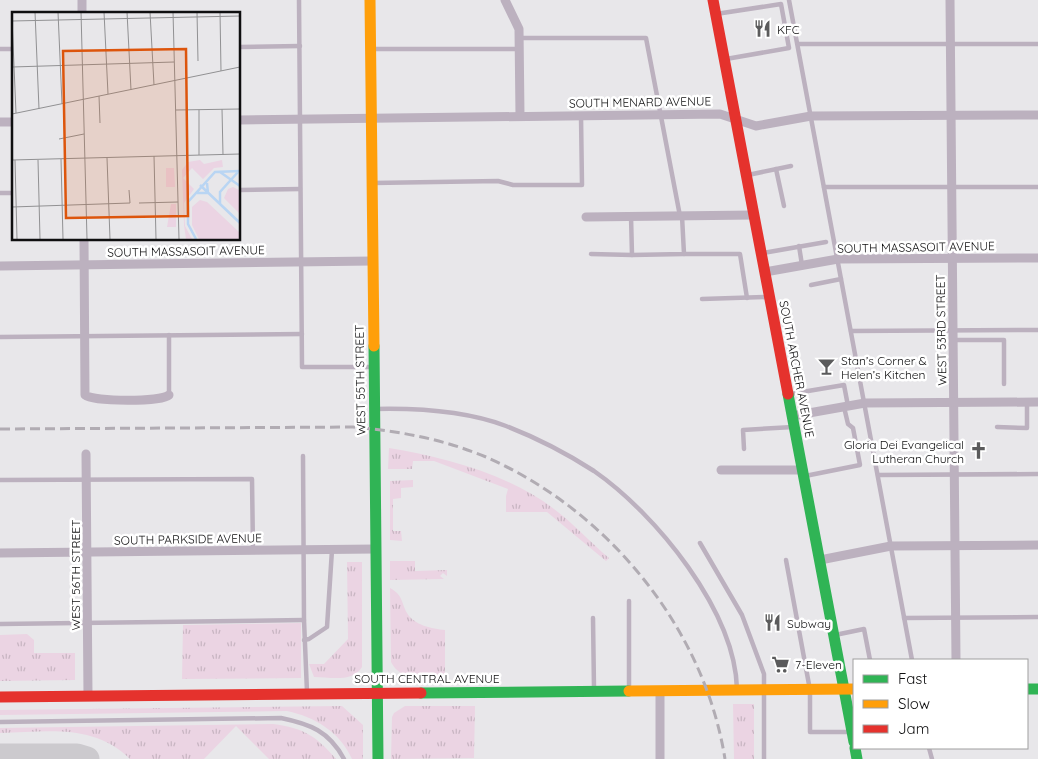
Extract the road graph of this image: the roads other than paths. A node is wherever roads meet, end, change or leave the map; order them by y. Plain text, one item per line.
1 (299, 0) edge
2 (370, 0) edge
3 (504, 0) edge
4 (713, 0) edge
5 (790, 0) edge
6 (950, 0) edge
7 (716, 14) junction
8 (519, 38) junction
9 (798, 44) junction
10 (950, 44) junction
11 (1038, 44) edge
12 (300, 46) junction
13 (240, 47) edge
14 (370, 49) junction
15 (519, 49) junction
16 (724, 59) junction
17 (661, 115) junction
18 (951, 115) junction
19 (1038, 115) edge
20 (520, 116) junction
21 (582, 116) junction
22 (811, 116) junction
23 (371, 118) junction
24 (300, 119) junction
25 (240, 120) edge
26 (736, 120) junction
27 (791, 166) dead end
28 (776, 169) junction
29 (746, 175) junction
30 (372, 183) junction
31 (1038, 187) edge
32 (824, 188) junction
33 (952, 188) junction
34 (300, 189) junction
35 (240, 190) edge
36 (784, 206) dead end
37 (754, 215) junction
38 (631, 216) junction
39 (681, 216) junction
40 (586, 217) dead end
41 (84, 240) edge
42 (826, 242) dead end
43 (799, 246) junction
44 (761, 253) junction
45 (591, 254) dead end
46 (684, 254) junction
47 (632, 255) junction
48 (1038, 258) edge
49 (838, 259) junction
50 (952, 259) junction
51 (372, 261) junction
52 (301, 262) junction
53 (84, 264) junction
54 (0, 266) edge
55 (802, 266) junction
56 (765, 272) junction
57 (841, 279) junction
58 (811, 285) dead end
59 (770, 297) junction
60 (747, 298) junction
61 (702, 299) dead end
62 (1038, 330) edge
63 (851, 331) junction
64 (302, 334) junction
65 (169, 335) junction
66 (953, 335) junction
67 (85, 336) junction
68 (0, 337) edge
69 (374, 366) junction
70 (1004, 384) dead end
71 (788, 394) junction
72 (169, 395) joint
73 (954, 402) junction
74 (1027, 402) junction
75 (1038, 402) edge
76 (864, 403) junction
77 (846, 406) junction
78 (374, 410) junction
79 (792, 416) junction
80 (794, 427) junction
81 (997, 427) dead end
82 (744, 449) dead end
83 (86, 454) dead end
84 (303, 456) dead end
85 (720, 470) dead end
86 (803, 473) junction
87 (878, 474) junction
88 (954, 474) junction
89 (1038, 474) edge
90 (0, 480) edge
91 (86, 480) junction
92 (700, 543) dead end
93 (955, 545) junction
94 (1038, 545) edge
95 (891, 546) junction
96 (376, 549) junction
97 (253, 550) junction
98 (304, 550) junction
99 (332, 550) junction
100 (87, 552) junction
101 (0, 553) edge
102 (786, 560) dead end
103 (820, 560) junction
104 (629, 601) dead end
105 (1038, 617) edge
106 (593, 618) dead end
107 (904, 618) junction
108 (956, 618) junction
109 (304, 620) junction
110 (88, 622) junction
111 (0, 624) edge
112 (834, 635) junction
113 (304, 640) junction
114 (870, 659) edge
115 (912, 659) edge
116 (956, 659) edge
117 (849, 689) edge
118 (737, 690) junction
119 (764, 690) junction
120 (810, 690) junction
121 (594, 691) junction
122 (629, 691) junction
123 (660, 691) junction
124 (377, 692) junction
125 (307, 693) junction
126 (88, 695) junction
127 (0, 696) edge
128 (0, 722) edge
129 (853, 737) edge
130 (344, 759) edge
131 (378, 759) edge
132 (660, 759) edge
133 (764, 759) edge

1 - 12 lane
2 - 14 main road, WEST 55TH STREET
3 - 8 street
4 - 7 main road, SOUTH ARCHER AVENUE
5 - 9 lane
6 - 10 street, WEST 53RD STREET
7 - 16 main road, SOUTH ARCHER AVENUE
7 - 16 lane
8 - 15 street
8 - 17 lane
9 - 10 lane
9 - 22 lane
10 - 11 lane
10 - 18 street, WEST 53RD STREET
12 - 13 lane
12 - 24 lane
14 - 15 lane
14 - 23 main road, WEST 55TH STREET
15 - 20 street
16 - 26 main road, SOUTH ARCHER AVENUE
17 - 21 street, SOUTH MENARD AVENUE
17 - 26 street, SOUTH MENARD AVENUE
17 - 39 lane
18 - 19 street, SOUTH MENARD AVENUE
18 - 22 street, SOUTH MENARD AVENUE
18 - 33 street, WEST 53RD STREET
20 - 21 street, SOUTH MENARD AVENUE
20 - 23 street, SOUTH MENARD AVENUE
21 - 30 lane
22 - 26 street, SOUTH MENARD AVENUE
22 - 32 lane
23 - 24 street, SOUTH MENARD AVENUE
23 - 30 main road, WEST 55TH STREET
24 - 25 street, SOUTH MENARD AVENUE
24 - 34 lane
26 - 29 main road, SOUTH ARCHER AVENUE
27 - 28 lane
28 - 29 lane
28 - 36 lane
29 - 37 main road, SOUTH ARCHER AVENUE
30 - 51 main road, WEST 55TH STREET
31 - 33 lane
32 - 33 lane
32 - 49 lane
33 - 50 street, WEST 53RD STREET
34 - 35 lane
34 - 52 lane
37 - 39 street
37 - 44 main road, SOUTH ARCHER AVENUE
38 - 39 street
38 - 40 street
38 - 47 lane
39 - 46 lane
41 - 53 street
42 - 43 lane
43 - 44 lane
43 - 55 lane
44 - 56 main road, SOUTH ARCHER AVENUE
45 - 47 lane
46 - 47 lane
46 - 60 lane
48 - 50 street, SOUTH MASSASOIT AVENUE
49 - 50 street, SOUTH MASSASOIT AVENUE
49 - 55 street, SOUTH MASSASOIT AVENUE
49 - 57 lane
50 - 66 street, WEST 53RD STREET
51 - 52 street, SOUTH MASSASOIT AVENUE
51 - 69 main road, WEST 55TH STREET
52 - 53 street, SOUTH MASSASOIT AVENUE
52 - 64 lane
53 - 54 street, SOUTH MASSASOIT AVENUE
53 - 67 street
55 - 56 street, SOUTH MASSASOIT AVENUE
56 - 59 main road, SOUTH ARCHER AVENUE
57 - 58 lane
57 - 63 lane
59 - 60 lane
59 - 71 main road, SOUTH ARCHER AVENUE
60 - 61 lane
62 - 66 lane
63 - 66 lane
63 - 76 lane
64 - 65 lane
64 - 69 lane
65 - 67 lane
65 - 72 lane
66 - 70 lane
66 - 73 street, WEST 53RD STREET
67 - 68 lane
67 - 72 street
69 - 78 main road, WEST 55TH STREET
71 - 77 lane
71 - 79 main road, SOUTH ARCHER AVENUE
73 - 74 street
73 - 76 street
73 - 88 street, WEST 53RD STREET
74 - 75 street
74 - 81 lane
76 - 77 street
76 - 87 lane
77 - 79 street
77 - 86 lane
78 - 96 main road, WEST 55TH STREET
78 - 118 lane
79 - 80 main road, SOUTH ARCHER AVENUE
80 - 82 lane
80 - 86 main road, SOUTH ARCHER AVENUE
83 - 91 street, WEST 56TH STREET
84 - 98 lane
85 - 86 street
86 - 103 main road, SOUTH ARCHER AVENUE
87 - 88 lane
87 - 95 lane
88 - 89 lane
88 - 93 street, WEST 53RD STREET
90 - 91 lane
91 - 97 lane
91 - 100 street, WEST 56TH STREET
92 - 119 lane
93 - 94 street
93 - 95 street
93 - 108 street, WEST 53RD STREET
95 - 103 street
95 - 107 lane
96 - 99 street, SOUTH PARKSIDE AVENUE
96 - 124 main road, WEST 55TH STREET
97 - 98 street, SOUTH PARKSIDE AVENUE
97 - 100 street, SOUTH PARKSIDE AVENUE
98 - 99 street, SOUTH PARKSIDE AVENUE
98 - 109 lane
99 - 113 lane
100 - 101 street, SOUTH PARKSIDE AVENUE
100 - 110 street, WEST 56TH STREET
102 - 120 lane
103 - 112 main road, SOUTH ARCHER AVENUE
104 - 122 lane
105 - 108 lane
106 - 121 lane
107 - 108 lane
107 - 115 lane
108 - 116 street, WEST 53RD STREET
109 - 110 lane
109 - 113 lane
110 - 111 lane
110 - 126 street, WEST 56TH STREET
112 - 114 lane
112 - 117 main road, SOUTH ARCHER AVENUE
113 - 125 lane
117 - 120 main road, SOUTH CENTRAL AVENUE
117 - 129 main road, SOUTH ARCHER AVENUE
118 - 119 main road, SOUTH CENTRAL AVENUE
118 - 123 main road, SOUTH CENTRAL AVENUE
119 - 120 main road, SOUTH CENTRAL AVENUE
119 - 133 lane
120 - 129 lane
121 - 122 main road, SOUTH CENTRAL AVENUE
121 - 124 main road, SOUTH CENTRAL AVENUE
122 - 123 main road, SOUTH CENTRAL AVENUE
123 - 132 street
124 - 125 main road, SOUTH CENTRAL AVENUE
124 - 131 main road, WEST 55TH STREET
125 - 126 main road, SOUTH CENTRAL AVENUE
126 - 127 main road, SOUTH CENTRAL AVENUE
128 - 130 lane

